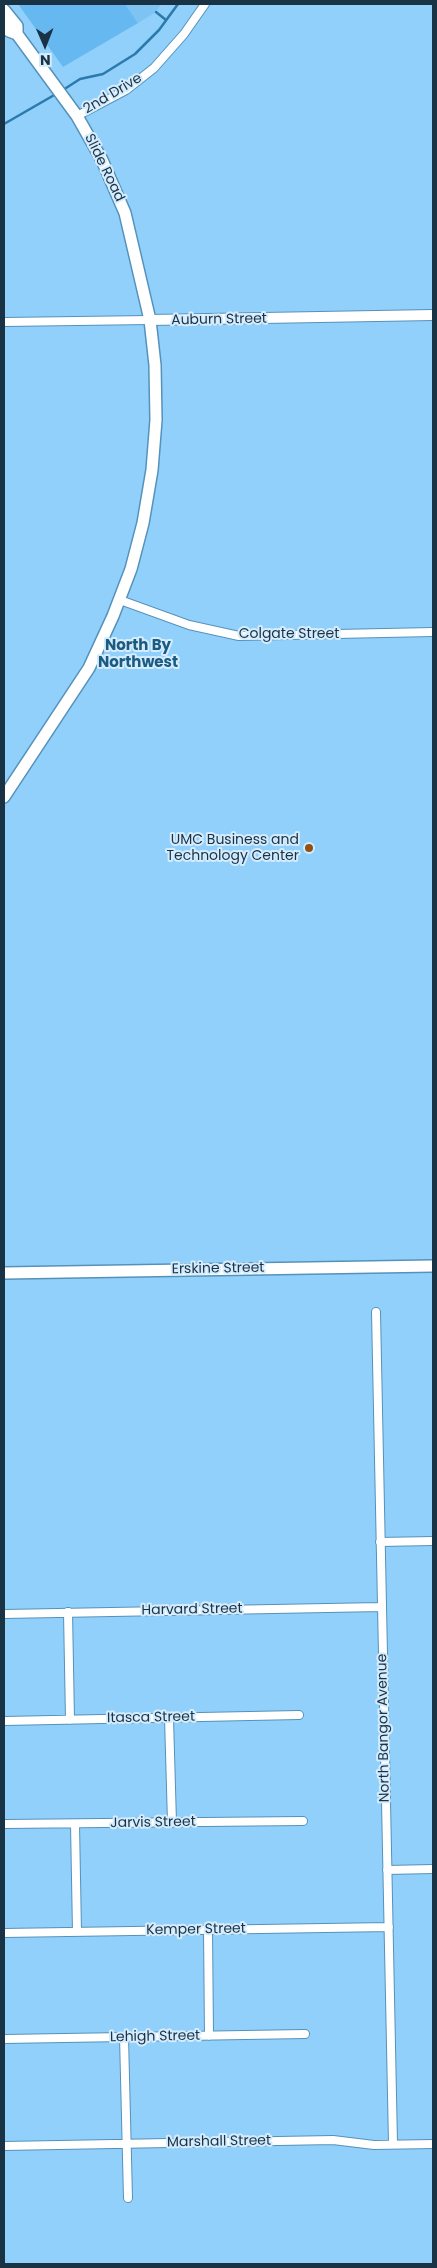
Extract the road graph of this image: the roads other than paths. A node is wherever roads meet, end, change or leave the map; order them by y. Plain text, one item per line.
1 (205, 4) edge
2 (4, 10) edge
3 (4, 24) edge
4 (17, 34) junction
5 (75, 112) junction
6 (433, 315) edge
7 (150, 320) junction
8 (4, 322) edge
9 (120, 600) junction
10 (433, 632) edge
11 (4, 797) edge
12 (433, 1266) edge
13 (4, 1273) edge
14 (376, 1312) dead end
15 (433, 1541) edge
16 (380, 1542) junction
17 (381, 1607) junction
18 (68, 1612) junction
19 (4, 1614) edge
20 (299, 1715) dead end
21 (170, 1718) junction
22 (70, 1720) junction
23 (4, 1721) edge
24 (303, 1821) dead end
25 (172, 1822) junction
26 (4, 1824) edge
27 (75, 1824) junction
28 (433, 1869) edge
29 (387, 1870) junction
30 (389, 1927) junction
31 (208, 1930) junction
32 (77, 1932) junction
33 (4, 1933) edge
34 (305, 2034) dead end
35 (210, 2036) junction
36 (124, 2037) junction
37 (4, 2039) edge
38 (127, 2144) junction
39 (392, 2144) junction
40 (433, 2144) edge
41 (4, 2146) edge
42 (128, 2198) dead end

1 - 5 street, 2nd Drive
2 - 4 main road, Slide Road
3 - 4 main road, Slide Road
4 - 5 main road, Slide Road
5 - 7 main road, Slide Road
6 - 7 street, Auburn Street
7 - 8 street, Auburn Street
7 - 9 main road, Slide Road
9 - 10 street, Colgate Street
9 - 11 main road, Slide Road
12 - 13 main road, Erskine Street
14 - 16 street, North Bangor Avenue
15 - 16 street
16 - 17 street, North Bangor Avenue
17 - 18 street, Harvard Street
17 - 29 street, North Bangor Avenue
18 - 19 street, Harvard Street
18 - 22 street
20 - 21 street, Itasca Street
21 - 22 street, Itasca Street
21 - 25 street
22 - 23 street, Itasca Street
24 - 25 street, Jarvis Street
25 - 27 street, Jarvis Street
26 - 27 street, Jarvis Street
27 - 32 street
28 - 29 street
29 - 30 street, North Bangor Avenue
30 - 31 street, Kemper Street
30 - 39 street, North Bangor Avenue
31 - 32 street, Kemper Street
31 - 35 street
32 - 33 street, Kemper Street
34 - 35 street, Lehigh Street
35 - 36 street, Lehigh Street
36 - 37 street, Lehigh Street
36 - 38 street
38 - 39 street, Marshall Street
38 - 41 street, Marshall Street
38 - 42 street
39 - 40 street, Marshall Street

